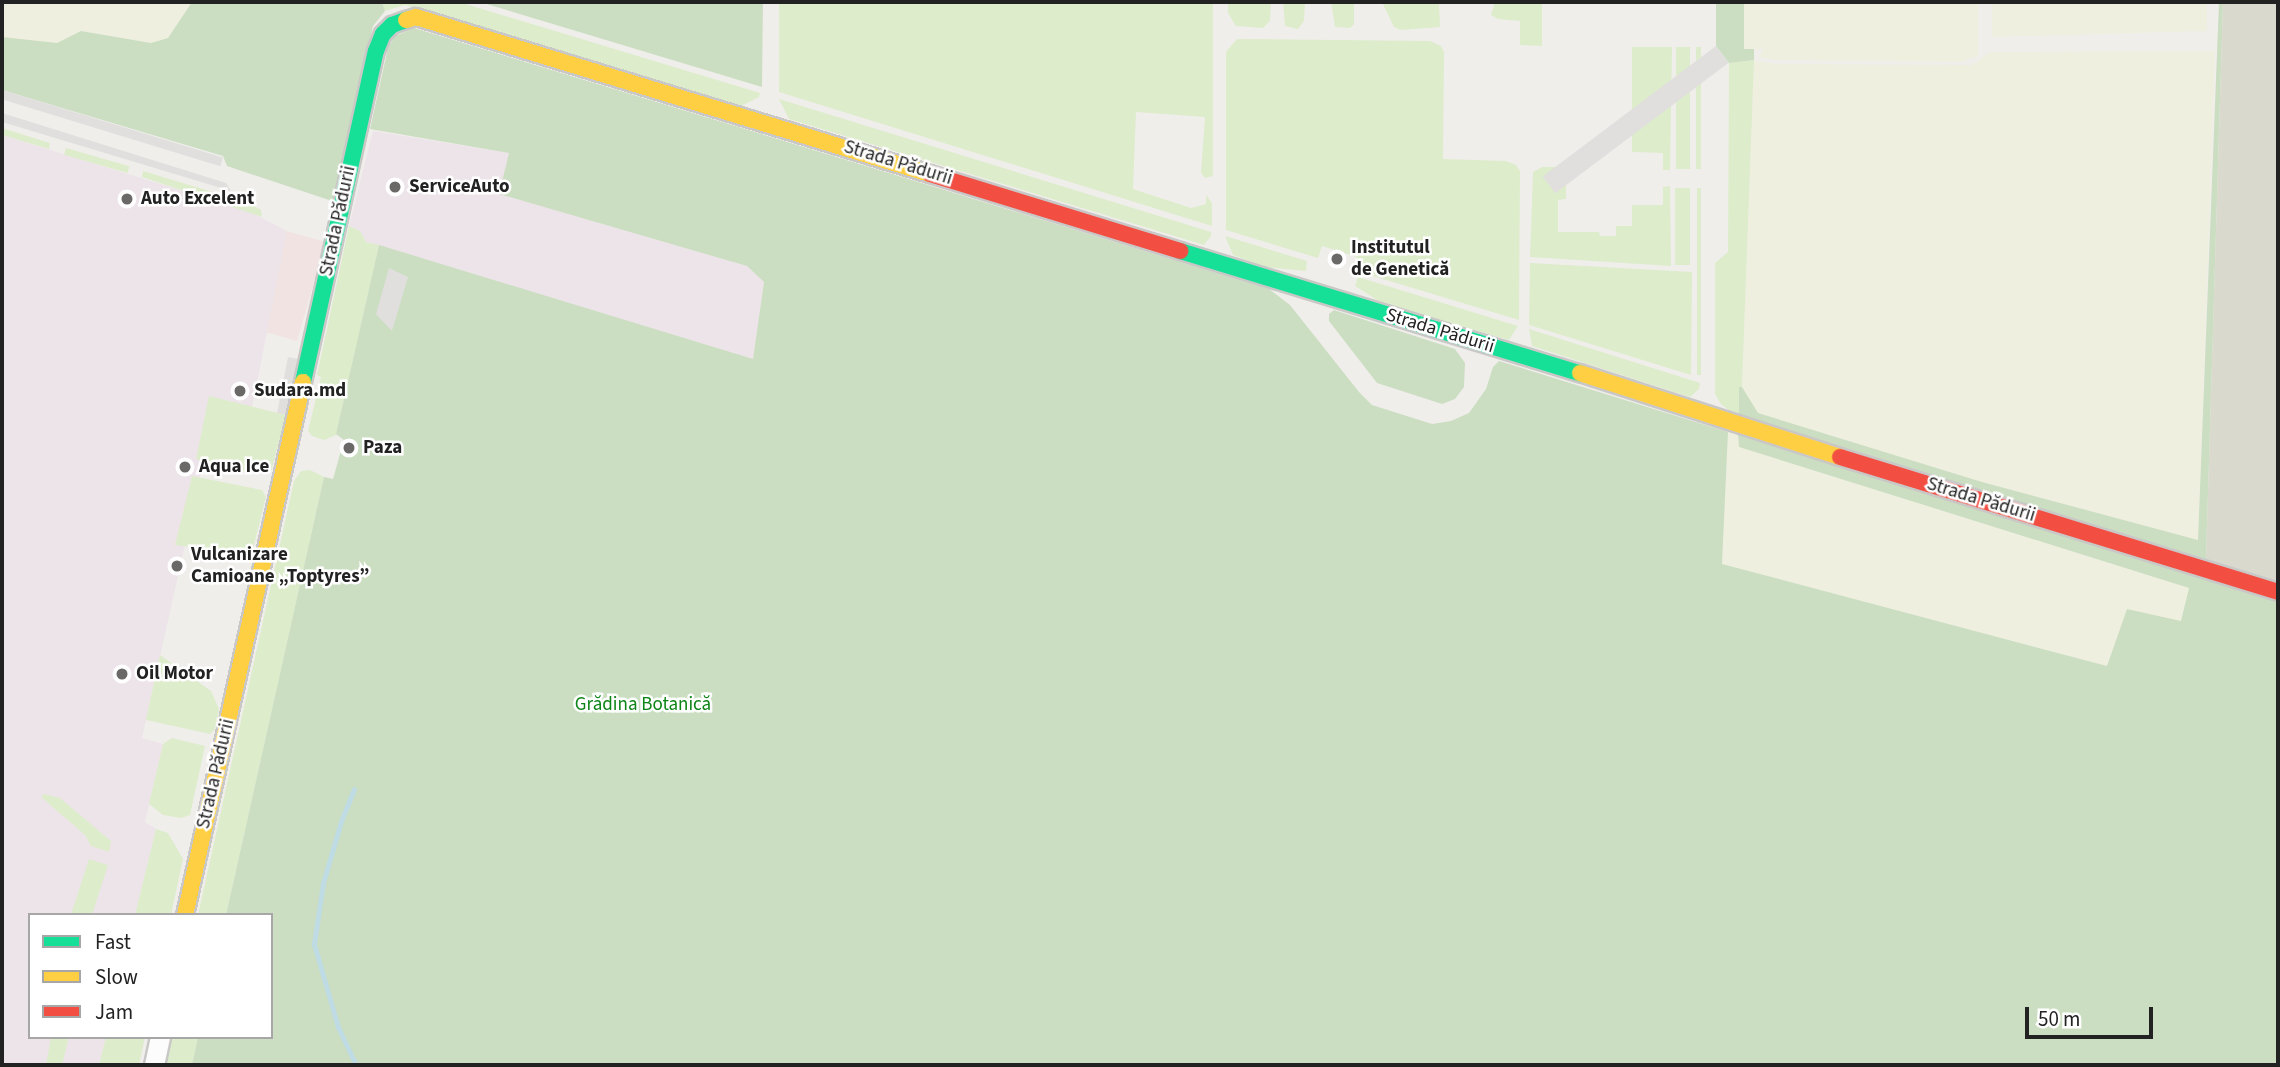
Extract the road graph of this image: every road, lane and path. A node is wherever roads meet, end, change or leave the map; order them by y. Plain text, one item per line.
1 (2278, 592) edge
2 (185, 913) edge
3 (160, 1039) edge
4 (154, 1065) edge

1 - 2 street, Strada Pădurii
3 - 4 street

